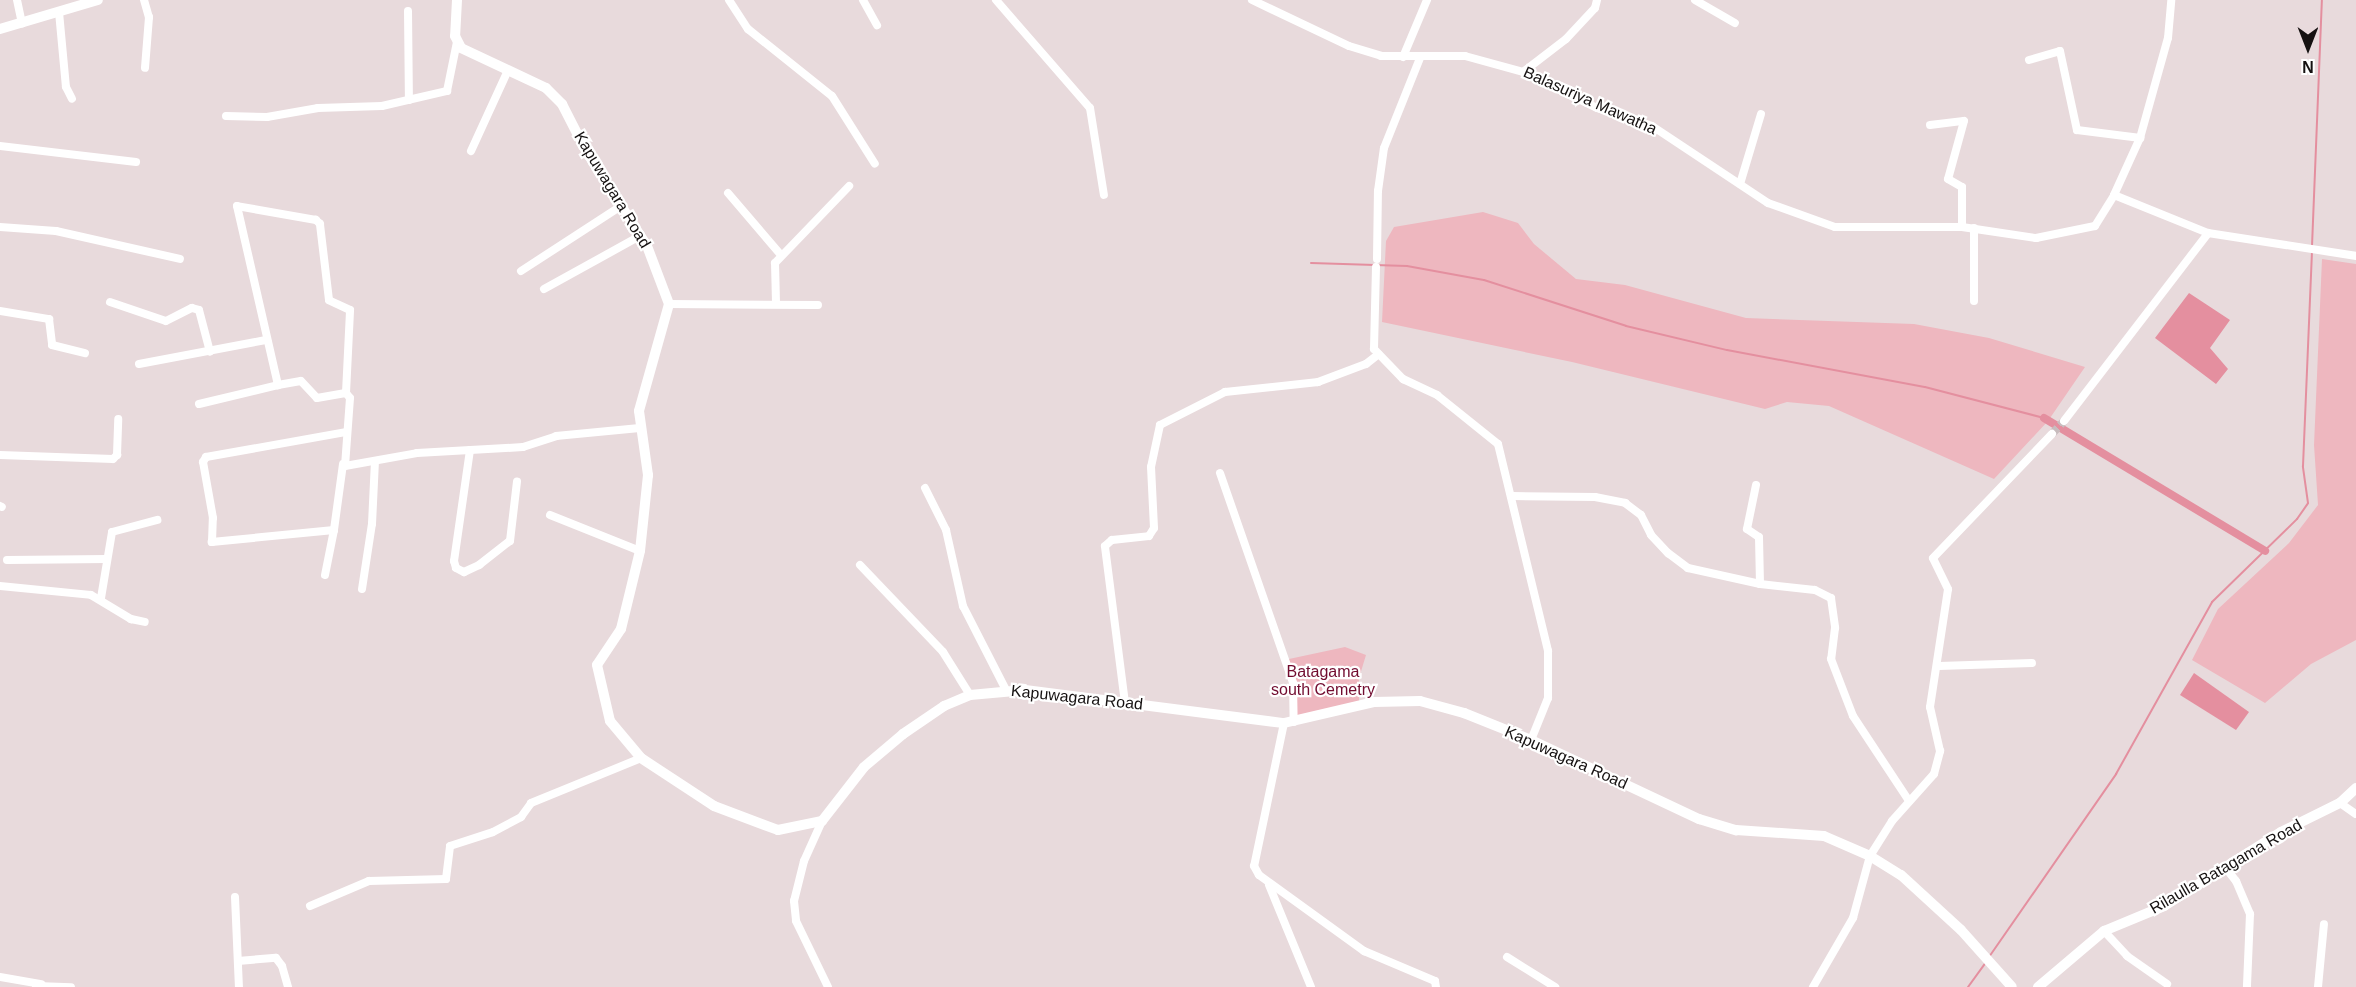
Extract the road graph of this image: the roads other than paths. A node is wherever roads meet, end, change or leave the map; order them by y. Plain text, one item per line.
1 (17, 0) edge
2 (98, 0) edge
3 (144, 0) edge
4 (458, 0) edge
5 (729, 0) edge
6 (863, 0) edge
7 (996, 0) edge
8 (1252, 0) edge
9 (1427, 0) edge
10 (1597, 0) edge
11 (1695, 0) edge
12 (2171, 0) edge
13 (408, 11) dead end
14 (59, 12) junction
15 (22, 23) junction
16 (1735, 23) dead end
17 (877, 25) dead end
18 (0, 29) edge
19 (457, 42) junction
20 (1403, 57) junction
21 (1420, 58) junction
22 (2029, 60) dead end
23 (146, 68) dead end
24 (508, 70) junction
25 (1523, 72) junction
26 (72, 99) dead end
27 (409, 100) junction
28 (1761, 114) dead end
29 (226, 116) dead end
30 (1930, 124) dead end
31 (2140, 138) junction
32 (0, 146) edge
33 (471, 151) dead end
34 (136, 162) dead end
35 (875, 164) dead end
36 (1740, 184) junction
37 (849, 186) dead end
38 (728, 193) dead end
39 (1104, 195) dead end
40 (2114, 195) junction
41 (621, 206) junction
42 (0, 227) edge
43 (1962, 227) junction
44 (1974, 228) junction
45 (2208, 233) junction
46 (640, 236) junction
47 (781, 255) junction
48 (2356, 256) edge
49 (180, 259) dead end
50 (521, 271) dead end
51 (544, 289) dead end
52 (110, 302) dead end
53 (1974, 302) dead end
54 (776, 303) junction
55 (669, 304) junction
56 (819, 304) dead end
57 (0, 311) edge
58 (266, 340) junction
59 (210, 352) junction
60 (85, 353) dead end
61 (1379, 354) junction
62 (139, 364) dead end
63 (278, 385) junction
64 (346, 393) junction
65 (199, 404) dead end
66 (118, 419) dead end
67 (2064, 421) tunnel mouth
68 (640, 428) junction
69 (346, 432) junction
70 (2052, 434) tunnel mouth
71 (470, 450) junction
72 (0, 455) edge
73 (375, 461) junction
74 (343, 464) junction
75 (1220, 473) dead end
76 (517, 481) dead end
77 (1756, 485) dead end
78 (925, 488) dead end
79 (1513, 496) junction
80 (550, 515) dead end
81 (157, 520) dead end
82 (334, 530) junction
83 (640, 551) junction
84 (107, 559) junction
85 (7, 560) dead end
86 (860, 564) dead end
87 (325, 575) dead end
88 (1760, 584) junction
89 (0, 586) edge
90 (362, 589) dead end
91 (101, 598) junction
92 (145, 622) dead end
93 (2032, 663) dead end
94 (1939, 666) junction
95 (1006, 690) junction
96 (970, 695) junction
97 (1125, 703) junction
98 (1289, 723) junction
99 (1531, 740) junction
100 (641, 758) junction
101 (2356, 788) edge
102 (1909, 801) junction
103 (2340, 803) junction
104 (2356, 814) edge
105 (822, 821) junction
106 (1870, 856) junction
107 (2225, 867) junction
108 (1269, 885) junction
109 (236, 897) dead end
110 (310, 906) dead end
111 (2324, 924) dead end
112 (2104, 931) junction
113 (1507, 957) dead end
114 (238, 961) junction
115 (0, 977) edge
116 (41, 984) junction
117 (2167, 984) dead end
118 (32, 987) edge
119 (71, 987) edge
120 (239, 987) edge
121 (288, 987) edge
122 (828, 987) edge
123 (1311, 987) edge
124 (1436, 987) edge
125 (1555, 987) edge
126 (1813, 987) edge
127 (2012, 987) edge
128 (2038, 987) edge
129 (2247, 987) edge
130 (2318, 987) edge

1 - 15 street
2 - 14 street
3 - 23 street
4 - 19 street
5 - 35 street
6 - 17 street
7 - 39 street
8 - 20 street, Balasuriya Mawatha
9 - 20 street
10 - 25 street
11 - 16 street
12 - 31 street, Balasuriya Mawatha
13 - 27 street
14 - 15 street
14 - 26 street
15 - 18 street
19 - 24 street, Kapuwagara Road
19 - 27 street
20 - 21 street, Balasuriya Mawatha
21 - 25 street, Balasuriya Mawatha
21 - 61 street
22 - 31 street
24 - 33 street
24 - 41 street, Kapuwagara Road
25 - 36 street, Balasuriya Mawatha
27 - 29 street
28 - 36 street
30 - 43 street
31 - 40 street, Balasuriya Mawatha
32 - 34 street
36 - 43 street, Balasuriya Mawatha
37 - 47 street
38 - 47 street
40 - 44 street, Balasuriya Mawatha
40 - 45 street
41 - 46 street, Kapuwagara Road
41 - 50 street
42 - 49 street
43 - 44 street, Balasuriya Mawatha
44 - 53 street
45 - 48 street
45 - 67 street
46 - 51 street
46 - 55 street, Kapuwagara Road
47 - 54 street
52 - 59 street
54 - 55 street
54 - 56 street
55 - 68 street
57 - 60 street
58 - 59 street
58 - 63 street
58 - 64 street
59 - 62 street
61 - 79 street
61 - 97 street
63 - 64 street
63 - 65 street
64 - 69 street
66 - 72 street
68 - 71 street
68 - 83 street
69 - 74 street
69 - 82 street
70 - 94 street
71 - 73 street
71 - 76 street
73 - 74 street
73 - 90 street
74 - 82 street
75 - 98 street
77 - 88 street
78 - 95 street
79 - 88 street
79 - 99 street
80 - 83 street
81 - 84 street
82 - 87 street
83 - 100 street
84 - 85 street
84 - 91 street
86 - 96 street
88 - 102 street
89 - 91 street
91 - 92 street
93 - 94 street
94 - 102 street
95 - 96 street, Kapuwagara Road
95 - 97 street, Kapuwagara Road
96 - 105 street, Kapuwagara Road
97 - 98 street, Kapuwagara Road
98 - 99 street, Kapuwagara Road
98 - 108 street
99 - 106 street, Kapuwagara Road
100 - 105 street
100 - 110 street
101 - 103 street, Rilaulla Batagama Road
102 - 106 street
103 - 104 street
103 - 107 street, Rilaulla Batagama Road
105 - 122 street
106 - 126 street
106 - 127 street, Kapuwagara Road
107 - 112 street, Rilaulla Batagama Road
107 - 129 street
108 - 123 street
108 - 124 street
109 - 114 street
111 - 130 street
112 - 117 street
112 - 128 street, Rilaulla Batagama Road
113 - 125 street
114 - 120 street
114 - 121 street
115 - 116 street
116 - 118 street
116 - 119 street

